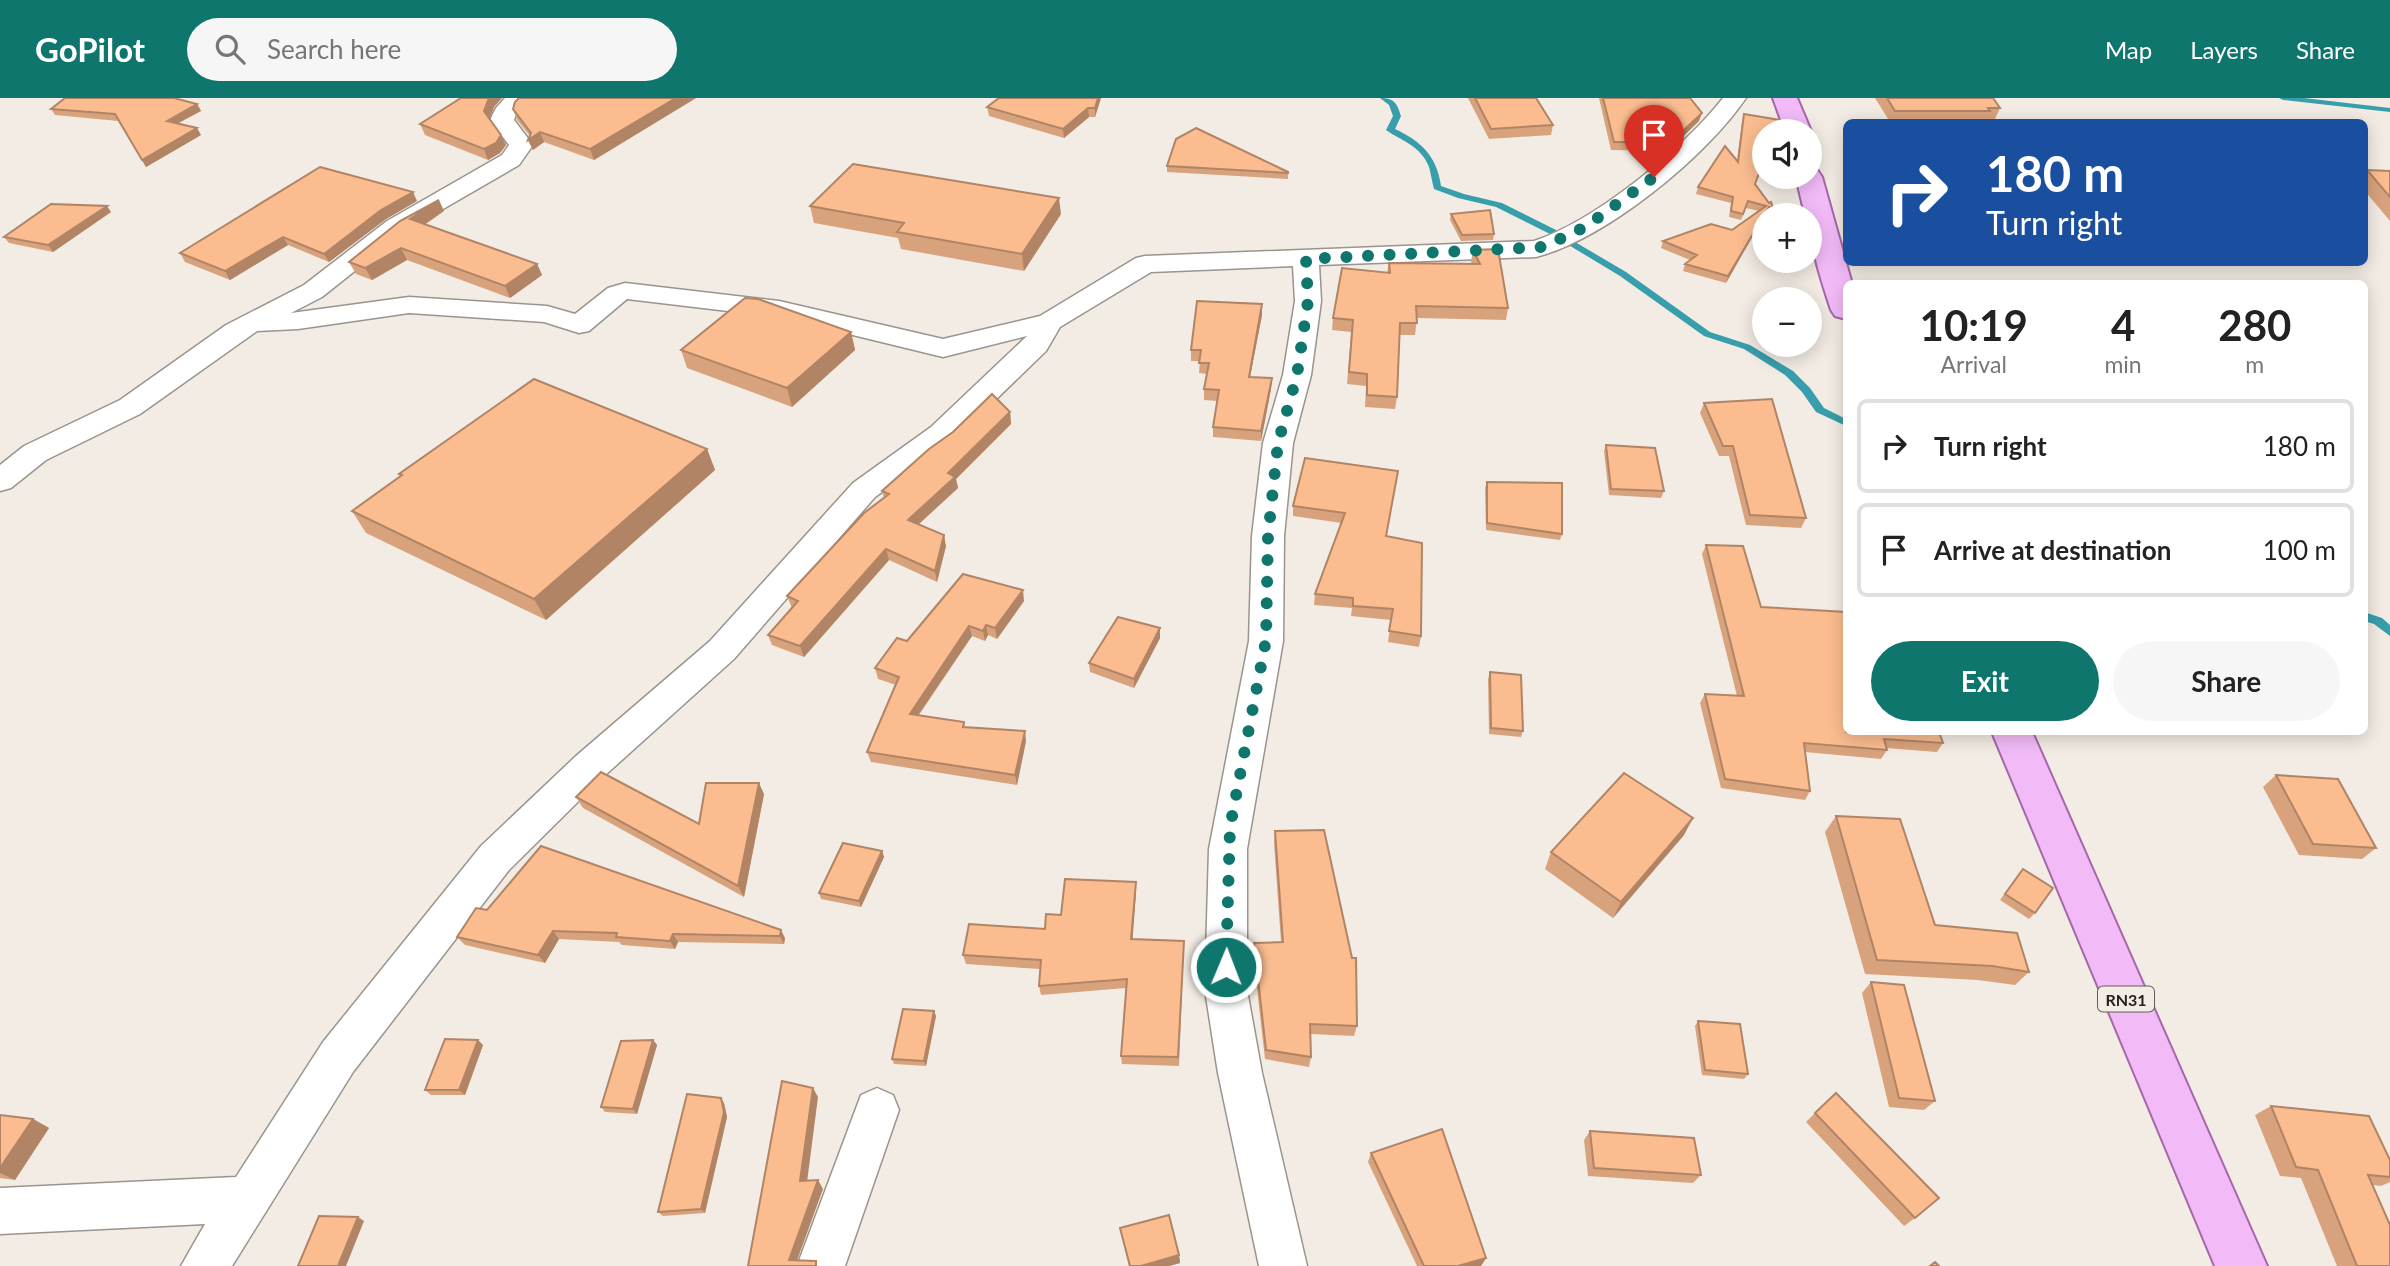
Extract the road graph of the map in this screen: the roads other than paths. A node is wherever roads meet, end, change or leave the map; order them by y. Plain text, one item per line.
1 (518, 98) edge
2 (1735, 98) edge
3 (1784, 98) edge
4 (1793, 119) edge
5 (1812, 189) edge
6 (1306, 259) junction
7 (1843, 301) edge
8 (1049, 322) junction
9 (248, 323) junction
10 (0, 481) edge
11 (2013, 735) edge
12 (877, 1110) dead end
13 (247, 1199) junction
14 (0, 1211) edge
15 (205, 1266) edge
16 (821, 1266) edge
17 (1283, 1266) edge
18 (2241, 1266) edge

1 - 9 street
2 - 6 street
3 - 4 main road
5 - 7 main road
6 - 8 street
6 - 17 street
8 - 9 street
8 - 13 street
9 - 10 street
11 - 18 main road, RN31
12 - 16 street
13 - 14 street
13 - 15 street

